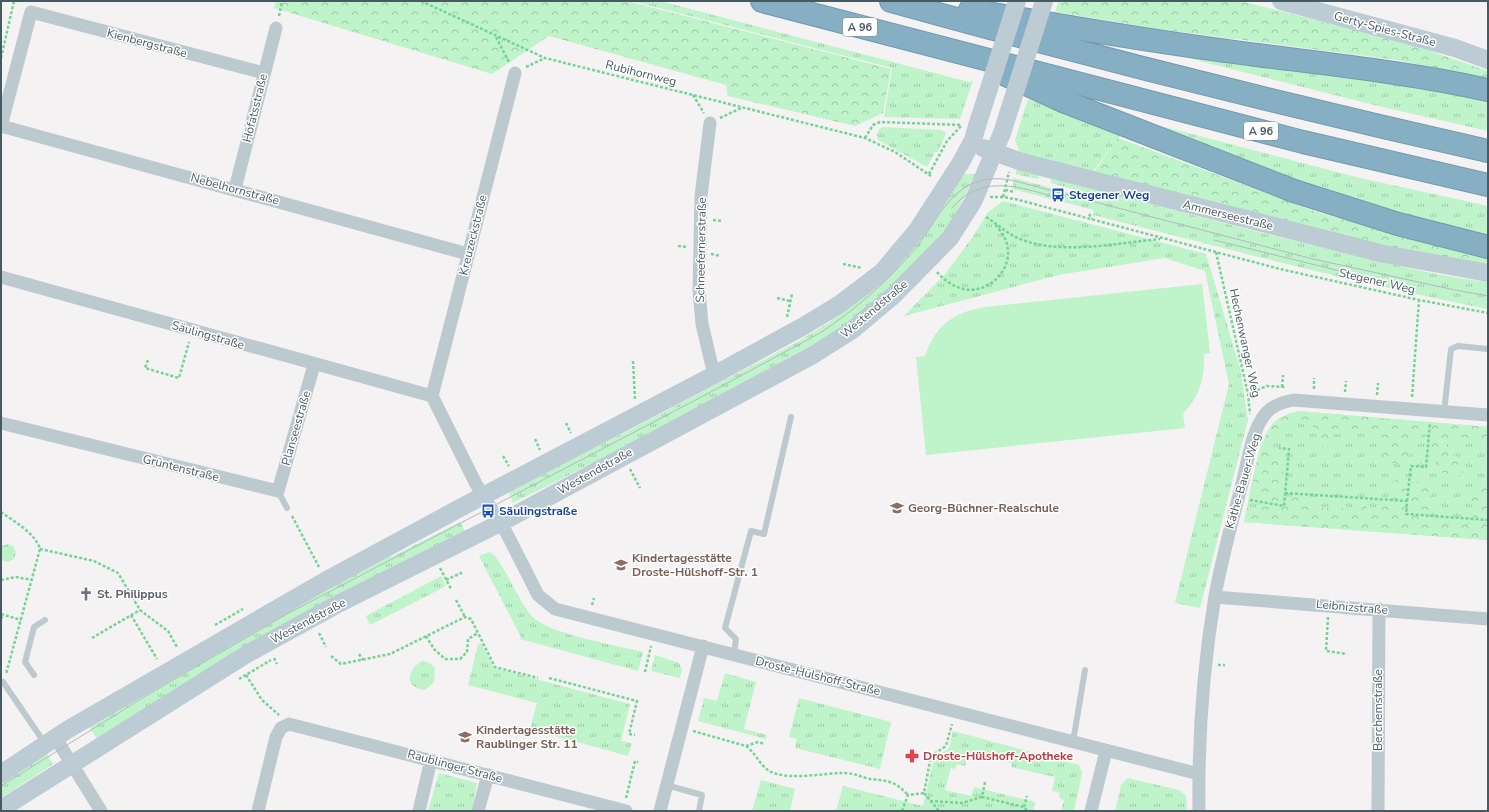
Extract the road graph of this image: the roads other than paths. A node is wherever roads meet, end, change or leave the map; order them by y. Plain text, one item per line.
1 (762, 1) edge
2 (891, 1) edge
3 (919, 1) edge
4 (1017, 1) edge
5 (1044, 1) edge
6 (1281, 1) edge
7 (276, 28) dead end
8 (959, 52) junction
9 (1488, 60) edge
10 (264, 73) junction
11 (515, 73) road end
12 (1488, 90) edge
13 (710, 123) dead end
14 (1, 126) edge
15 (967, 133) junction
16 (1488, 151) edge
17 (994, 153) junction
18 (1488, 185) edge
19 (235, 189) junction
20 (1488, 246) edge
21 (468, 254) junction
22 (1488, 273) edge
23 (1, 278) edge
24 (1488, 349) edge
25 (314, 365) junction
26 (714, 375) junction
27 (432, 396) junction
28 (1438, 411) junction
29 (1488, 415) edge
30 (791, 417) dead end
31 (1, 424) edge
32 (278, 491) junction
33 (487, 502) junction
34 (287, 508) road end
35 (500, 523) junction
36 (1215, 597) junction
37 (1378, 609) junction
38 (1488, 619) edge
39 (45, 620) dead end
40 (703, 646) junction
41 (734, 654) junction
42 (1085, 670) dead end
43 (34, 675) dead end
44 (3, 682) road end
45 (50, 740) junction
46 (1073, 742) junction
47 (1106, 750) junction
48 (431, 760) junction
49 (72, 764) junction
50 (1, 774) edge
51 (1199, 774) junction
52 (488, 775) junction
53 (666, 785) junction
54 (1, 809) edge
55 (624, 810) edge
56 (101, 811) edge
57 (258, 811) edge
58 (419, 811) edge
59 (478, 811) edge
60 (660, 811) edge
61 (699, 811) edge
62 (1091, 811) edge
63 (1199, 811) edge
64 (1378, 811) edge

1 - 8 highway, A 96
2 - 16 highway
3 - 12 highway
4 - 15 main road, Westendstraße, bridge
5 - 17 main road, Westendstraße, bridge
6 - 9 main road, Gerty-Spies-Straße
7 - 10 street, Höfatsstraße
8 - 18 highway, A 96
8 - 20 highway
10 - 14 street, Kienbergstraße
10 - 19 street, Höfatsstraße
11 - 21 street, Kreuzeckstraße
13 - 26 street, Schneefernerstraße
14 - 19 street, Nebelhornstraße
15 - 17 main road, Ammerseestraße
15 - 26 main road, Westendstraße
17 - 22 main road, Ammerseestraße
17 - 35 main road, Westendstraße
19 - 21 street, Nebelhornstraße
21 - 27 street, Kreuzeckstraße
23 - 25 street, Säulingstraße
24 - 28 lane
25 - 27 street, Säulingstraße
25 - 32 street, Planseestraße
26 - 33 main road, Westendstraße
27 - 33 street
28 - 29 street, Käthe-Bauer-Weg
28 - 36 street, Käthe-Bauer-Weg
30 - 41 lane
31 - 32 street, Grüntenstraße
32 - 34 lane
33 - 35 street, Droste-Hülshoff-Straße
33 - 45 main road, Westendstraße
35 - 40 street, Droste-Hülshoff-Straße
35 - 49 main road, Westendstraße
36 - 37 street, Leibnizstraße
36 - 51 street, Käthe-Bauer-Weg
37 - 38 street, Leibnizstraße
37 - 64 street, Berchemstraße
39 - 43 lane
40 - 41 street, Droste-Hülshoff-Straße
40 - 53 street
41 - 46 street, Droste-Hülshoff-Straße
42 - 46 lane
44 - 45 lane
45 - 49 street
45 - 50 main road, Westendstraße
46 - 47 street, Droste-Hülshoff-Straße
47 - 51 street, Droste-Hülshoff-Straße
47 - 62 street
48 - 52 street, Raublinger Straße
48 - 57 street, Raublinger Straße
48 - 58 street
49 - 54 main road, Westendstraße
49 - 56 street
51 - 63 street, Käthe-Bauer-Weg
52 - 55 street, Raublinger Straße
52 - 59 street
53 - 60 street
53 - 61 lane

